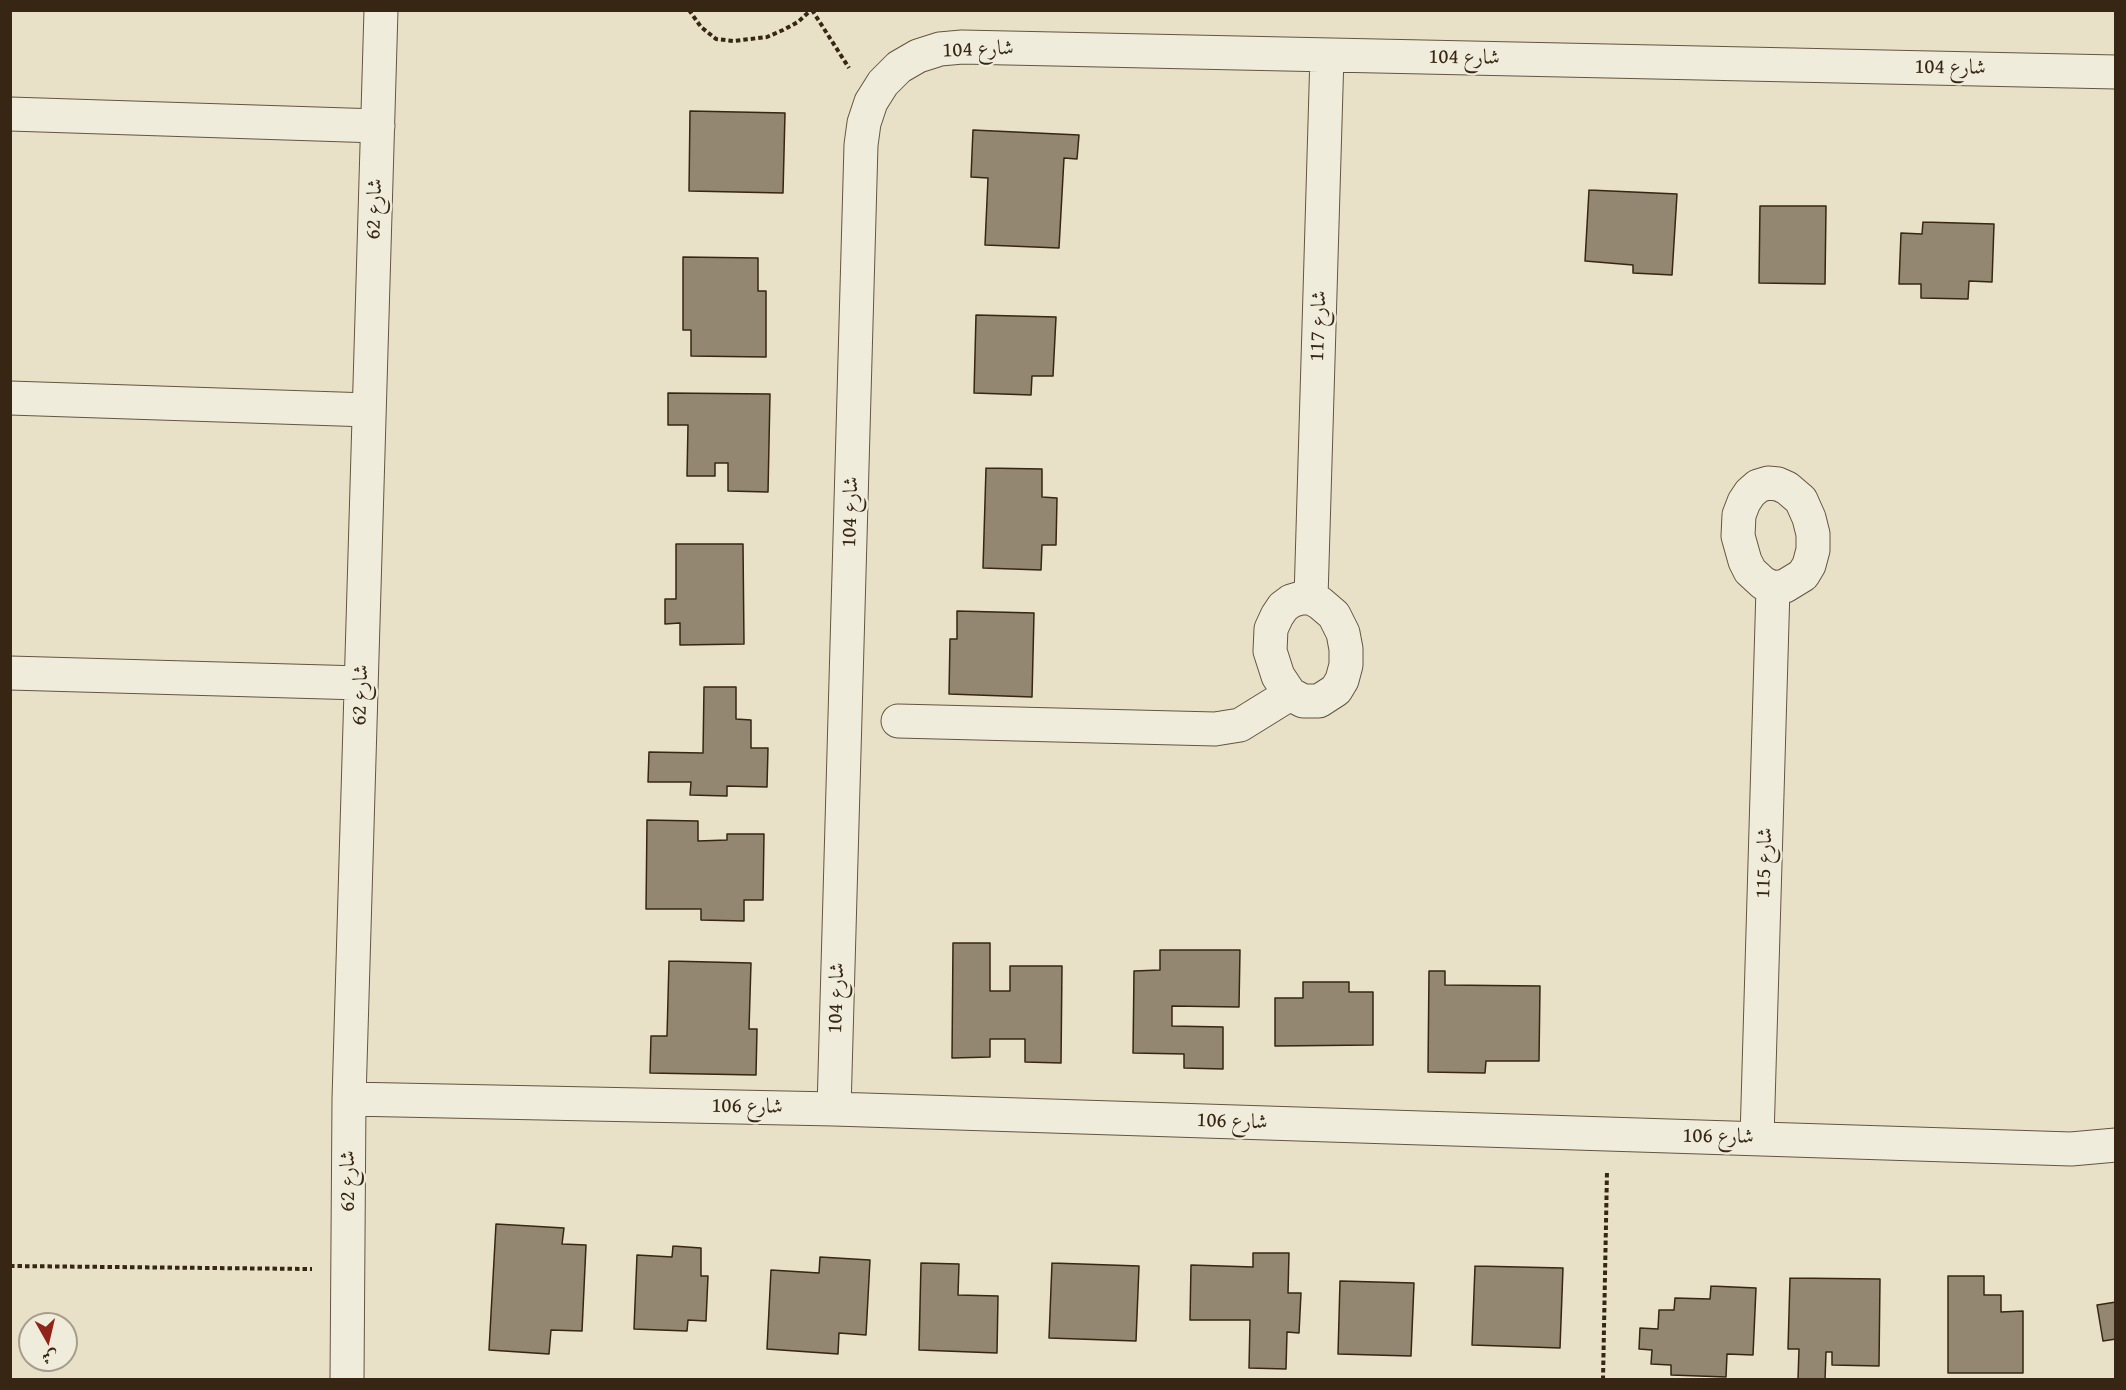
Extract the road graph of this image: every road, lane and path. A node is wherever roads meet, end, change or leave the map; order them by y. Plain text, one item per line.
1 (381, 10) edge
2 (689, 10) edge
3 (811, 10) edge
4 (1327, 55) junction
5 (2115, 72) edge
6 (871, 102) junction
7 (10, 114) edge
8 (378, 126) junction
9 (10, 398) edge
10 (369, 410) junction
11 (1773, 588) dead end
12 (1311, 598) junction
13 (10, 673) edge
14 (361, 683) junction
15 (1290, 694) junction
16 (898, 721) dead end
17 (349, 1099) junction
18 (834, 1109) junction
19 (1608, 1134) junction
20 (1757, 1138) junction
21 (2115, 1145) edge
22 (10, 1266) edge
23 (349, 1269) junction
24 (347, 1380) edge
25 (1603, 1380) edge

1 - 8 street, شارع 62
2 - 3 path
3 - 6 path
4 - 5 street, شارع 104
4 - 6 street, شارع 104
4 - 12 street, شارع 117
6 - 18 street, شارع 104
7 - 8 street
8 - 10 street, شارع 62
9 - 10 street
10 - 14 street, شارع 62
11 - 20 street, شارع 115
12 - 15 street
12 - 15 street
13 - 14 street
14 - 17 street, شارع 62
15 - 16 street
17 - 18 street, شارع 106
17 - 23 street, شارع 62
18 - 19 street, شارع 106
19 - 20 street, شارع 106
19 - 25 path
20 - 21 street, شارع 106
22 - 23 path
23 - 24 street, شارع 62

